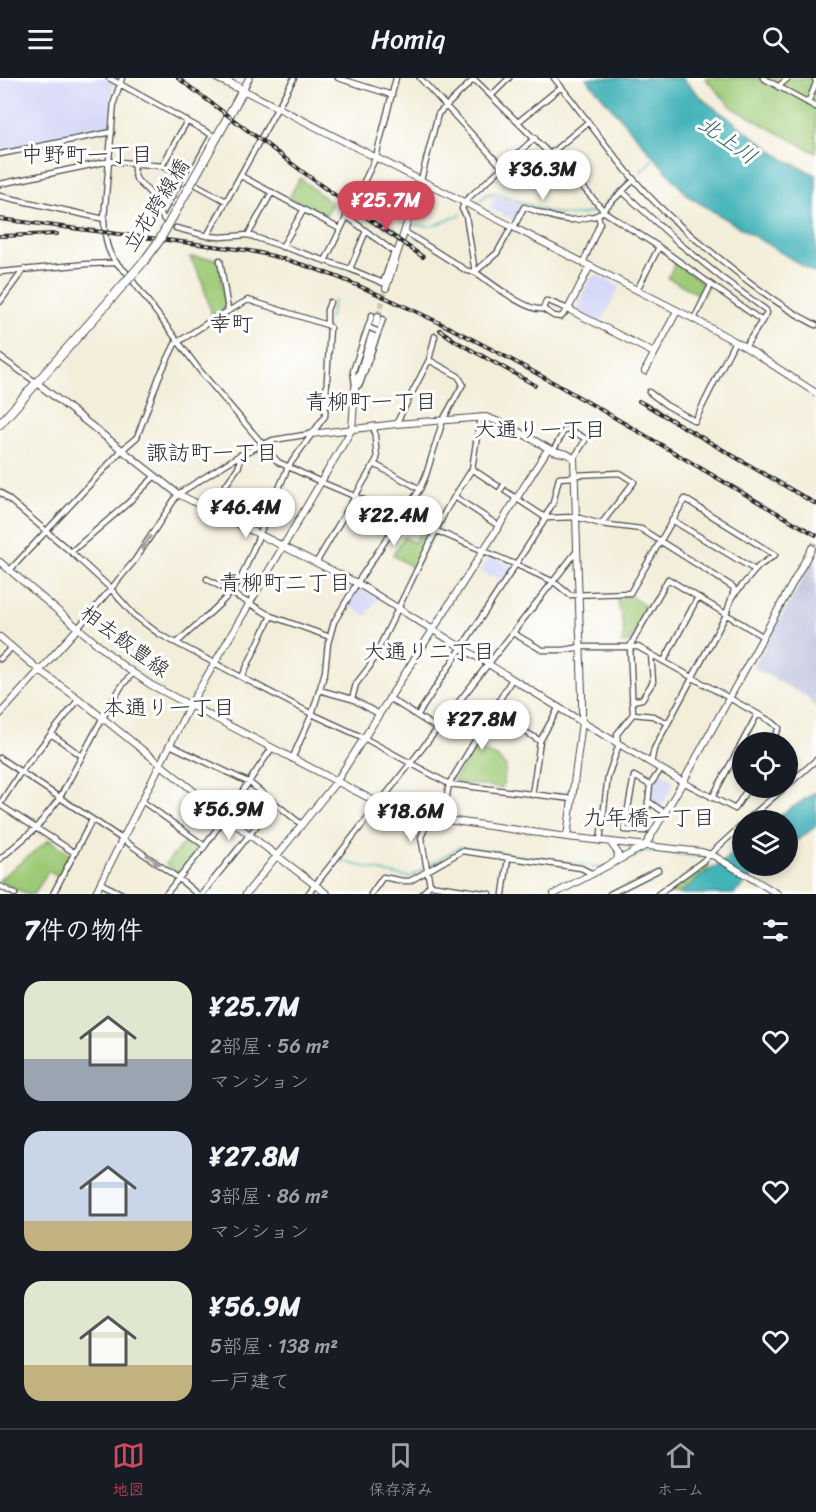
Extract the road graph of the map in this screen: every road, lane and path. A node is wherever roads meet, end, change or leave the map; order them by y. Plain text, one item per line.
1 (109, 78) edge
2 (122, 78) edge
3 (218, 78) edge
4 (249, 78) edge
5 (294, 78) edge
6 (338, 78) edge
7 (396, 78) edge
8 (420, 78) edge
9 (509, 78) edge
10 (554, 78) edge
11 (763, 78) edge
12 (788, 78) edge
13 (815, 78) edge
14 (474, 79) edge
15 (118, 84) junction
16 (561, 87) junction
17 (778, 87) junction
18 (243, 90) junction
19 (392, 95) junction
20 (491, 96) junction
21 (808, 103) junction
22 (446, 106) junction
23 (816, 107) edge
24 (278, 108) junction
25 (187, 121) junction
26 (518, 122) junction
27 (587, 123) junction
28 (112, 132) junction
29 (215, 136) junction
30 (535, 138) junction
31 (0, 154) edge
32 (550, 154) junction
33 (376, 157) junction
34 (110, 161) junction
35 (134, 164) junction
36 (162, 166) junction
37 (502, 167) junction
38 (241, 176) junction
39 (188, 179) junction
40 (421, 180) junction
41 (634, 180) junction
42 (0, 184) edge
43 (272, 192) junction
44 (623, 192) junction
45 (0, 196) edge
46 (226, 201) junction
47 (465, 201) junction
48 (303, 211) junction
49 (598, 215) junction
50 (346, 216) junction
51 (104, 219) junction
52 (513, 226) junction
53 (176, 228) dead end
54 (340, 229) junction
55 (366, 231) junction
56 (405, 232) junction
57 (248, 235) junction
58 (207, 236) junction
59 (282, 247) junction
60 (659, 247) junction
61 (220, 260) dead end
62 (325, 261) junction
63 (114, 263) junction
64 (587, 264) junction
65 (24, 269) junction
66 (350, 269) junction
67 (0, 272) edge
68 (475, 272) junction
69 (711, 285) junction
70 (386, 288) tunnel mouth
71 (637, 290) junction
72 (0, 302) edge
73 (330, 302) dead end
74 (543, 309) junction
75 (568, 309) junction
76 (228, 310) junction
77 (677, 310) junction
78 (377, 316) junction
79 (694, 319) junction
80 (762, 321) junction
81 (327, 325) junction
82 (816, 325) edge
83 (369, 328) junction
84 (378, 331) junction
85 (435, 336) dead end
86 (735, 341) junction
87 (179, 342) junction
88 (745, 347) junction
89 (654, 353) junction
90 (0, 357) edge
91 (429, 360) junction
92 (645, 371) dead end
93 (37, 383) junction
94 (355, 388) junction
95 (649, 392) dead end
96 (816, 393) edge
97 (480, 417) junction
98 (443, 420) junction
99 (0, 424) edge
100 (396, 424) junction
101 (374, 426) junction
102 (352, 429) junction
103 (311, 434) junction
104 (264, 444) junction
105 (122, 450) junction
106 (550, 450) junction
107 (240, 455) junction
108 (574, 458) junction
109 (374, 464) junction
110 (288, 467) junction
111 (472, 469) junction
112 (574, 476) junction
113 (154, 477) junction
114 (321, 482) junction
115 (504, 485) dead end
116 (420, 489) junction
117 (500, 491) dead end
118 (0, 492) edge
119 (178, 494) junction
120 (355, 496) junction
121 (455, 497) junction
122 (516, 499) junction
123 (210, 509) junction
124 (402, 515) junction
125 (576, 517) junction
126 (546, 518) junction
127 (672, 520) junction
128 (601, 524) junction
129 (499, 526) junction
130 (437, 530) junction
131 (46, 532) junction
132 (260, 533) junction
133 (660, 542) junction
134 (284, 546) junction
135 (812, 548) dead end
136 (484, 550) junction
137 (577, 551) junction
138 (71, 552) junction
139 (0, 562) edge
140 (316, 563) junction
141 (517, 565) junction
142 (10, 570) junction
143 (755, 570) junction
144 (207, 579) dead end
145 (554, 582) junction
146 (357, 583) junction
147 (111, 590) junction
148 (232, 592) junction
149 (579, 595) junction
150 (698, 597) junction
151 (732, 597) junction
152 (250, 604) junction
153 (398, 608) junction
154 (271, 615) junction
155 (726, 615) junction
156 (78, 628) junction
157 (433, 630) junction
158 (513, 633) junction
159 (762, 636) junction
160 (0, 637) edge
161 (330, 637) junction
162 (177, 643) junction
163 (630, 646) junction
164 (12, 647) junction
165 (581, 647) junction
166 (461, 648) junction
167 (651, 654) junction
168 (0, 659) edge
169 (664, 661) junction
170 (216, 662) junction
171 (489, 664) junction
172 (40, 671) junction
173 (133, 673) junction
174 (242, 677) junction
175 (693, 677) junction
176 (512, 679) junction
177 (319, 690) junction
178 (389, 698) junction
179 (728, 698) junction
180 (79, 699) junction
181 (352, 699) junction
182 (632, 701) junction
183 (190, 705) junction
184 (559, 707) junction
185 (493, 711) junction
186 (0, 714) edge
187 (312, 714) junction
188 (379, 714) junction
189 (633, 714) junction
190 (757, 715) junction
191 (417, 716) junction
192 (102, 718) junction
193 (582, 722) junction
194 (668, 723) junction
195 (438, 729) junction
196 (777, 732) edge
197 (51, 734) junction
198 (364, 738) junction
199 (540, 741) junction
200 (616, 742) junction
201 (170, 745) junction
202 (272, 748) junction
203 (82, 756) junction
204 (0, 758) edge
205 (292, 759) junction
206 (816, 760) edge
207 (411, 762) junction
208 (651, 763) junction
209 (160, 765) junction
210 (661, 769) junction
211 (20, 773) junction
212 (798, 776) edge
213 (336, 782) junction
214 (683, 782) junction
215 (250, 783) junction
216 (449, 784) junction
217 (650, 785) junction
218 (532, 795) junction
219 (712, 798) junction
220 (742, 798) edge
221 (772, 798) edge
222 (59, 799) junction
223 (572, 799) junction
224 (142, 801) junction
225 (648, 801) junction
226 (1, 802) edge
227 (275, 803) junction
228 (380, 804) junction
229 (6, 810) junction
230 (758, 810) edge
231 (665, 813) junction
232 (0, 815) edge
233 (225, 817) junction
234 (430, 818) junction
235 (443, 819) junction
236 (92, 820) junction
237 (302, 824) junction
238 (36, 828) junction
239 (248, 835) junction
240 (732, 835) edge
241 (567, 837) junction
242 (122, 839) junction
243 (600, 841) junction
244 (610, 842) junction
245 (205, 846) junction
246 (645, 846) junction
247 (75, 853) junction
248 (712, 855) junction
249 (276, 857) junction
250 (508, 858) junction
251 (0, 859) edge
252 (617, 861) junction
253 (658, 870) dead end
254 (428, 872) junction
255 (593, 874) junction
256 (178, 878) junction
257 (100, 883) junction
258 (315, 885) junction
259 (430, 885) junction
260 (0, 886) edge
261 (13, 894) edge
262 (53, 894) edge
263 (95, 894) edge
264 (123, 894) edge
265 (166, 894) edge
266 (197, 894) edge
267 (202, 894) edge
268 (246, 894) edge
269 (308, 894) edge
270 (327, 894) edge
271 (371, 894) edge
272 (422, 894) edge
273 (490, 894) edge
274 (503, 894) edge
275 (555, 894) edge
276 (610, 894) edge
277 (658, 894) edge
278 (778, 894) edge

1 - 15 street
2 - 15 street
3 - 18 highway
4 - 18 street
5 - 24 street
6 - 19 street
7 - 19 street
8 - 22 street
9 - 20 street
10 - 16 street
11 - 17 street
12 - 17 street
13 - 21 street
14 - 20 street
14 - 22 street
15 - 25 street
15 - 28 street
16 - 26 street
16 - 27 street
17 - 21 street
18 - 24 street
18 - 29 highway, 立花跨線橋
19 - 33 street
20 - 26 street
21 - 23 street
22 - 37 street
22 - 40 street
24 - 33 street
24 - 38 street
25 - 29 street
25 - 36 street
26 - 30 street
27 - 32 street
27 - 41 street
28 - 31 street
28 - 34 street
29 - 39 street
29 - 93 highway, 立花跨線橋, bridge
30 - 32 street
30 - 37 street
32 - 44 street
33 - 40 street
33 - 50 street
34 - 35 street
34 - 42 street
34 - 51 street
35 - 36 street
35 - 39 street
36 - 39 street
37 - 47 street
38 - 43 street
38 - 46 street
39 - 46 street
40 - 47 street
40 - 56 street
41 - 44 street
41 - 82 street
43 - 48 street
43 - 57 street
44 - 80 street
45 - 51 street
46 - 58 street
47 - 52 street
47 - 68 street
48 - 54 street
48 - 59 street
49 - 52 street
49 - 60 street
49 - 64 street
50 - 54 street
50 - 55 street
51 - 63 street
52 - 64 street
52 - 68 street
53 - 58 street
54 - 62 street
55 - 66 street
55 - 66 street
56 - 68 street
56 - 70 street
57 - 58 street
57 - 59 street
59 - 62 street
60 - 69 street
60 - 71 street
61 - 76 street
62 - 66 street
63 - 65 street
63 - 87 street
64 - 71 street
64 - 75 street
65 - 67 street
65 - 72 street
68 - 74 street
69 - 79 street
69 - 80 street
71 - 77 street
73 - 81 street
74 - 75 street
74 - 75 street
75 - 89 street
76 - 81 street
76 - 87 street
77 - 79 street
77 - 89 street
78 - 83 street
78 - 84 street
78 - 94 street
79 - 86 street
80 - 88 street
81 - 103 street
83 - 84 street, bridge
83 - 94 street
84 - 94 street
85 - 91 street
86 - 88 street
86 - 95 street
87 - 104 street
87 - 105 street
88 - 96 street
89 - 92 street
90 - 93 street
91 - 98 street
91 - 100 street
93 - 99 highway, 立花跨線橋
93 - 105 street
94 - 102 street
97 - 98 street
97 - 106 street
97 - 111 street
98 - 100 street
98 - 116 street
100 - 101 street
101 - 102 street
101 - 109 street
102 - 103 street
102 - 114 street
103 - 104 street
103 - 110 street
104 - 107 street
104 - 110 street
105 - 113 street
105 - 131 street
106 - 108 street
106 - 108 street
106 - 122 street
107 - 119 street
107 - 123 street
108 - 112 street
109 - 116 street
109 - 120 street
110 - 114 street
110 - 132 street
111 - 121 street
111 - 122 street
112 - 125 street
112 - 126 street
112 - 128 street
113 - 119 street
113 - 138 street
114 - 120 street
114 - 134 street
115 - 117 street, bridge
116 - 124 street
118 - 131 street
119 - 123 street
119 -> 147 street
120 - 124 street
120 - 140 street
121 - 129 street
121 - 130 street
122 - 126 street
122 - 129 street
123 - 132 street
124 - 130 street
124 - 146 street
125 - 126 street
125 - 128 street
125 - 137 street
126 - 141 street
127 - 133 street
127 - 143 street
127 - 143 street
128 - 133 street
129 - 136 street
130 - 136 street
130 - 153 street
131 - 138 street
131 - 142 street
132 - 134 street
132 - 148 street
133 - 149 street
133 - 151 street
134 - 140 street
134 - 152 street
135 - 159 street
136 - 141 street
136 - 157 street
137 - 145 street
137 - 149 street
138 - 147 street
139 - 142 street, 相去飯豊線
140 - 146 street
141 - 145 street
141 - 166 street
142 - 156 street, 相去飯豊線
143 - 151 street
144 - 148 street
145 - 149 street
145 - 158 street
146 - 153 street
146 - 161 street
147 - 156 street
147 - 162 street
148 - 152 street
148 - 162 street
149 - 165 street
150 - 155 street
150 - 163 street
150 - 169 street
151 - 155 street
152 - 154 street
152 - 170 street
153 - 157 street
153 - 181 street
154 - 161 street
154 - 174 street
155 - 159 street
155 - 175 street
156 - 172 street
156 - 173 street, 相去飯豊線
157 - 166 street
157 - 178 street
158 - 165 street
158 - 171 street
159 - 179 street
160 - 164 street
161 - 177 street
162 - 170 street
163 - 165 street
163 - 167 street
163 - 182 street
164 - 168 street
164 - 172 street
165 - 193 street
166 - 171 street
166 - 191 street
167 - 169 street
167 - 182 street
169 - 175 street
170 - 174 street
170 - 183 street
171 - 176 street
171 - 195 street
172 - 180 street
172 - 186 street
173 - 183 street, 相去飯豊線
173 - 192 street
174 - 187 street
175 - 179 street
175 - 194 street
176 - 184 street
176 - 185 street
177 - 181 street
177 - 187 street
178 - 188 street
178 - 191 street
179 - 190 street
179 - 214 street
180 - 192 street
180 - 197 street
181 - 188 street
182 - 189 street
183 - 201 street
183 - 202 street, 相去飯豊線
184 - 193 street
184 - 199 street
185 - 199 street
185 - 216 street
187 - 198 street
187 - 205 street
188 - 198 street
189 - 194 street
189 - 200 street
190 - 196 street
190 - 219 street
191 - 195 street
192 - 203 street
192 - 209 street
193 - 200 street
193 - 223 street
194 - 208 street
195 - 207 street
197 - 203 street
197 - 211 street
198 - 207 street
198 - 213 street
199 - 218 street
200 - 208 street
200 - 243 street
201 - 209 street
201 - 215 street
202 - 205 street, 相去飯豊線
202 - 215 street
203 - 222 street
204 - 211 street
205 - 213 street, 相去飯豊線
206 - 212 street
207 - 216 street
207 - 228 street
208 - 210 street
209 - 224 street
209 - 233 street
210 - 214 street
210 - 217 street
211 - 222 street
211 - 226 street
213 - 228 street, 相去飯豊線
213 - 237 street
214 - 219 street
214 - 231 street
215 - 227 street
215 - 233 street
216 - 218 street
216 - 235 street
217 - 225 street
217 - 225 street
218 - 223 street
219 - 220 street
221 - 230 street
222 - 236 street
222 - 238 street
223 - 241 street
224 - 242 street
224 - 245 street
225 - 231 street
226 - 229 street
227 - 237 street
227 - 239 street
228 - 234 street, 相去飯豊線
228 - 258 street
229 - 232 street
229 - 238 street
231 - 246 street
233 - 239 street
233 - 245 street
234 - 235 street, 相去飯豊線
234 - 254 street
235 - 241 street, 相去飯豊線
236 - 242 street
236 - 247 street
237 - 249 street
238 - 247 street
238 - 251 street
239 - 249 street
239 - 267 street
240 - 248 street
241 - 243 street, 相去飯豊線
242 -> 256 street
242 - 257 street
243 - 244 street, 相去飯豊線
244 - 246 street, 相去飯豊線
244 - 252 street
245 - 256 street
246 - 248 street, 相去飯豊線
246 - 252 street
247 - 262 street
248 - 277 street
248 - 278 street
249 - 258 street
249 - 268 street
250 - 254 street
250 - 255 street
250 - 274 street
252 - 255 street
253 - 276 street
254 - 259 street
254 - 271 street
255 - 275 street
256 - 265 street
256 - 266 street
257 - 263 street
257 - 264 street
258 - 269 street
258 - 270 street
259 - 272 street
259 - 273 street
260 - 261 street

